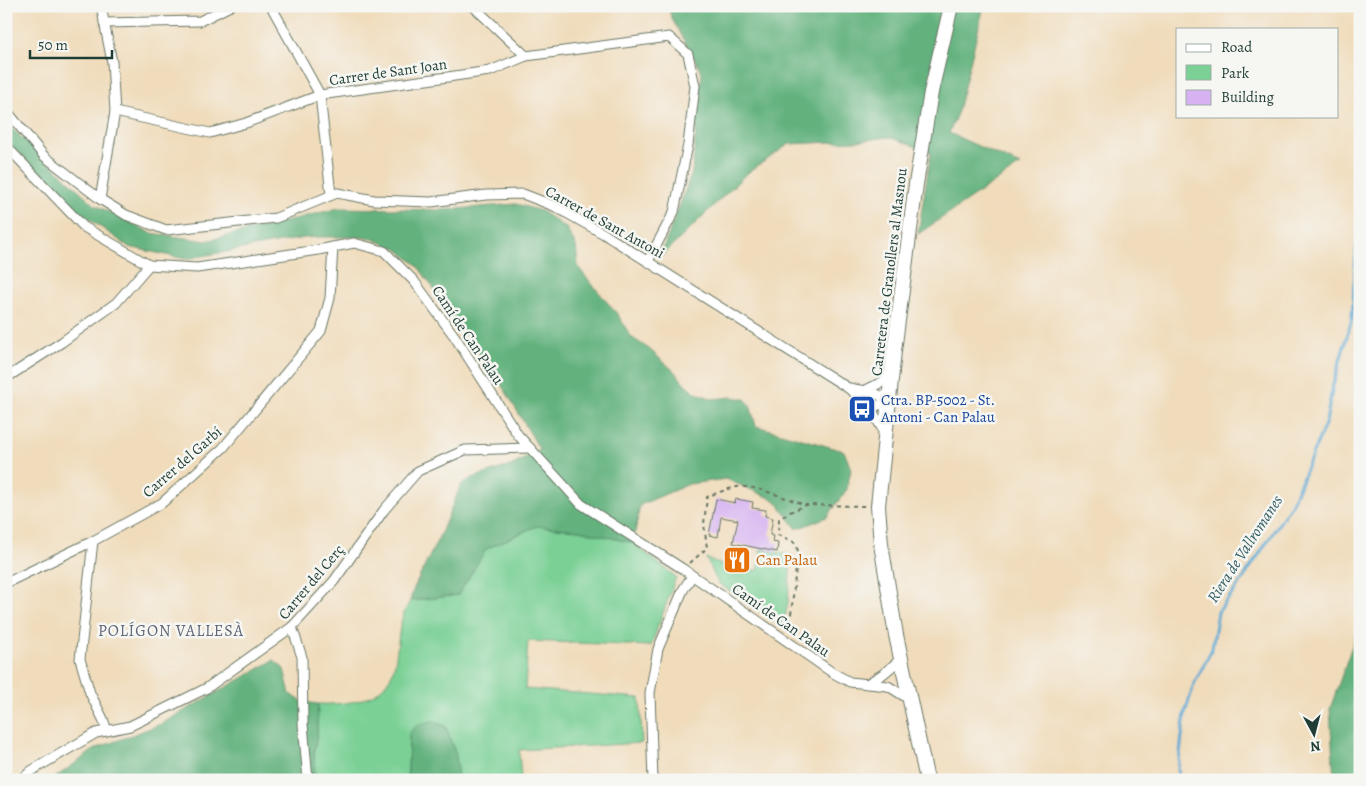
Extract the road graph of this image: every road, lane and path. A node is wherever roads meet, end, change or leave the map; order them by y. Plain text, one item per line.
1 (101, 6) edge
2 (230, 6) edge
3 (271, 6) edge
4 (473, 6) edge
5 (951, 6) edge
6 (104, 22) junction
7 (526, 56) junction
8 (320, 95) junction
9 (6, 110) edge
10 (114, 112) junction
11 (6, 146) edge
12 (331, 195) junction
13 (100, 199) junction
14 (333, 247) junction
15 (648, 261) junction
16 (149, 264) junction
17 (892, 367) junction
18 (6, 378) edge
19 (848, 388) junction
20 (864, 391) junction
21 (888, 402) junction
22 (869, 405) junction
23 (885, 434) junction
24 (530, 448) junction
25 (806, 505) junction
26 (878, 506) junction
27 (93, 541) junction
28 (683, 569) junction
29 (692, 576) junction
30 (6, 583) edge
31 (292, 627) junction
32 (786, 640) junction
33 (901, 659) junction
34 (867, 684) junction
35 (910, 699) junction
36 (107, 731) junction
37 (20, 780) edge
38 (308, 780) edge
39 (653, 780) edge
40 (927, 780) edge

1 - 6 street
2 - 6 street
3 - 8 street
4 - 7 street
5 - 17 main road, Carretera de Granollers al Masnou
6 - 10 street
7 - 8 street, Carrer de Sant Joan
7 - 15 street, Carrer de Sant Joan
8 - 10 street, Carrer de Sant Joan
8 - 12 street
9 - 13 street, Carrer de Sant Antoni
10 - 13 street
11 - 16 street, Camí de Can Palau
12 - 13 street, Carrer de Sant Antoni
12 - 15 street, Carrer de Sant Antoni
14 - 16 street, Camí de Can Palau
14 - 24 street, Camí de Can Palau
14 - 27 street, Carrer del Garbí
15 - 19 street, Carrer de Sant Antoni
16 - 18 street
17 - 20 street
17 - 21 main road, Carretera de Granollers al Masnou
19 - 20 street, Carrer de Sant Antoni
19 - 22 street, Carrer de Sant Antoni
20 - 21 street, Carrer de Sant Antoni
21 - 22 street
21 - 23 main road, Carretera de Granollers al Masnou
22 - 23 street, Carrer de Sant Antoni
23 - 26 main road, Carretera de Granollers al Masnou
24 - 28 street, Camí de Can Palau
24 - 31 street, Carrer del Cerç
25 - 26 path
25 - 28 path
25 - 32 path
26 - 33 main road, Carretera de Granollers al Masnou
27 - 30 street, Carrer del Garbí
27 - 36 street
28 - 29 street, Camí de Can Palau
29 - 32 street, Camí de Can Palau
29 - 39 street
31 - 36 street, Carrer del Cerç
31 - 38 street
32 - 34 street, Camí de Can Palau
33 - 34 street
33 - 35 main road, Carretera de Granollers al Masnou
34 - 35 street, Camí de Can Palau
35 - 40 main road, Carretera de Granollers al Masnou
36 - 37 street, Carrer del Cerç

